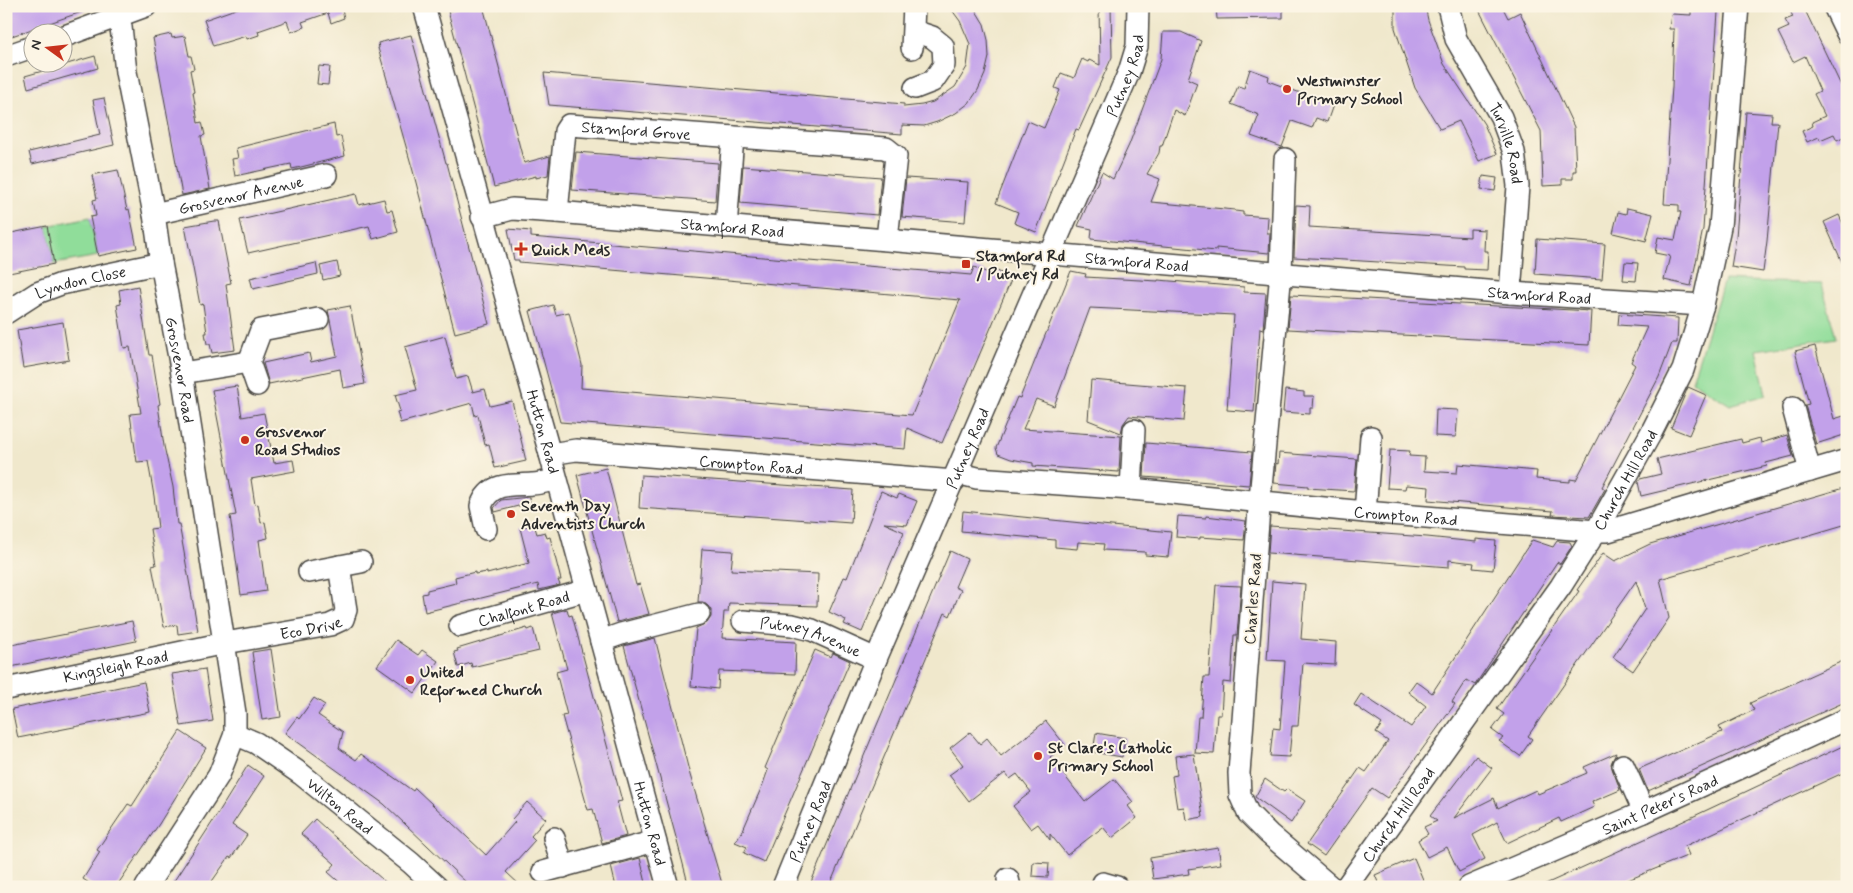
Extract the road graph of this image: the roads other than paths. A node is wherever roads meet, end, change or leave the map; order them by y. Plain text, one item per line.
1 (146, 6) edge
2 (424, 6) edge
3 (914, 6) edge
4 (1138, 6) edge
5 (1448, 6) edge
6 (1738, 6) edge
7 (1834, 6) edge
8 (117, 11) edge
9 (72, 32) edge
10 (1847, 33) edge
11 (22, 50) edge
12 (6, 56) edge
13 (915, 88) dead end
14 (733, 137) junction
15 (1285, 159) dead end
16 (326, 175) dead end
17 (557, 212) junction
18 (154, 214) junction
19 (482, 217) junction
20 (726, 227) junction
21 (887, 239) junction
22 (1052, 254) junction
23 (161, 263) junction
24 (1281, 272) junction
25 (1510, 292) junction
26 (1703, 305) junction
27 (6, 313) edge
28 (318, 319) dead end
29 (250, 362) junction
30 (182, 373) junction
31 (257, 385) dead end
32 (1793, 408) dead end
33 (1134, 430) dead end
34 (1371, 437) dead end
35 (550, 454) junction
36 (1847, 460) edge
37 (1810, 471) junction
38 (956, 477) junction
39 (556, 479) junction
40 (1131, 489) junction
41 (1260, 502) junction
42 (1364, 512) junction
43 (486, 529) dead end
44 (1596, 531) junction
45 (361, 562) dead end
46 (338, 566) junction
47 (309, 572) dead end
48 (587, 590) junction
49 (700, 614) dead end
50 (743, 621) dead end
51 (460, 626) dead end
52 (601, 641) junction
53 (225, 643) junction
54 (876, 659) junction
55 (6, 689) edge
56 (1847, 719) edge
57 (234, 734) junction
58 (1623, 765) dead end
59 (1644, 812) junction
60 (554, 838) dead end
61 (655, 841) junction
62 (146, 887) edge
63 (437, 887) edge
64 (668, 887) edge
65 (784, 887) edge
66 (1331, 887) edge
67 (1346, 887) edge
68 (1470, 887) edge

1 - 8 street
2 - 19 street, Hutton Road
3 - 13 street
4 - 22 street, Putney Road
5 - 25 street, Turville Road
6 - 26 street, Church Hill Road
7 - 10 street
8 - 9 street
8 - 18 street, Grosvenor Road
11 - 12 street
14 - 17 street, Stamford Grove
14 - 20 street
14 - 21 street, Stamford Grove
15 - 24 street, Charles Road
16 - 18 street, Grosvenor Avenue
17 - 19 street, Stamford Road
17 - 20 street, Stamford Road
18 - 23 street, Grosvenor Road
19 - 35 street, Hutton Road
20 - 21 street, Stamford Road
21 - 22 street, Stamford Road
22 - 24 street, Stamford Road
22 - 38 street, Putney Road
23 - 27 street, Lyndon Close
23 - 30 street, Grosvenor Road
24 - 25 street, Stamford Road
24 - 41 street, Charles Road
25 - 26 street, Stamford Road
26 - 44 street, Church Hill Road
28 - 29 street
29 - 30 street
29 - 31 street
30 - 53 street, Grosvenor Road
32 - 37 street
33 - 40 street
34 - 42 street
35 - 38 street, Crompton Road
35 - 39 street, Hutton Road
36 - 37 street, Crompton Road
37 - 44 street, Crompton Road
38 - 40 street, Crompton Road
38 - 54 street, Putney Road
39 - 43 street
39 - 48 street, Hutton Road
40 - 41 street, Crompton Road
41 - 42 street, Crompton Road
41 - 66 street, Charles Road
42 - 44 street, Crompton Road
44 - 67 street, Church Hill Road
45 - 46 street
46 - 47 street
46 - 53 street, Eco Drive
48 - 51 street, Chalfont Road
48 - 52 street, Hutton Road
49 - 52 street
50 - 54 street, Putney Avenue
52 - 61 street, Hutton Road
53 - 55 street, Kingsleigh Road
53 - 57 street, Grosvenor Road
54 - 65 street, Putney Road
56 - 59 street, Saint Peter's Road
57 - 62 street, Grosvenor Road
57 - 63 street, Wilton Road
58 - 59 street
59 - 68 street, Saint Peter's Road
60 - 61 street
61 - 64 street, Hutton Road

